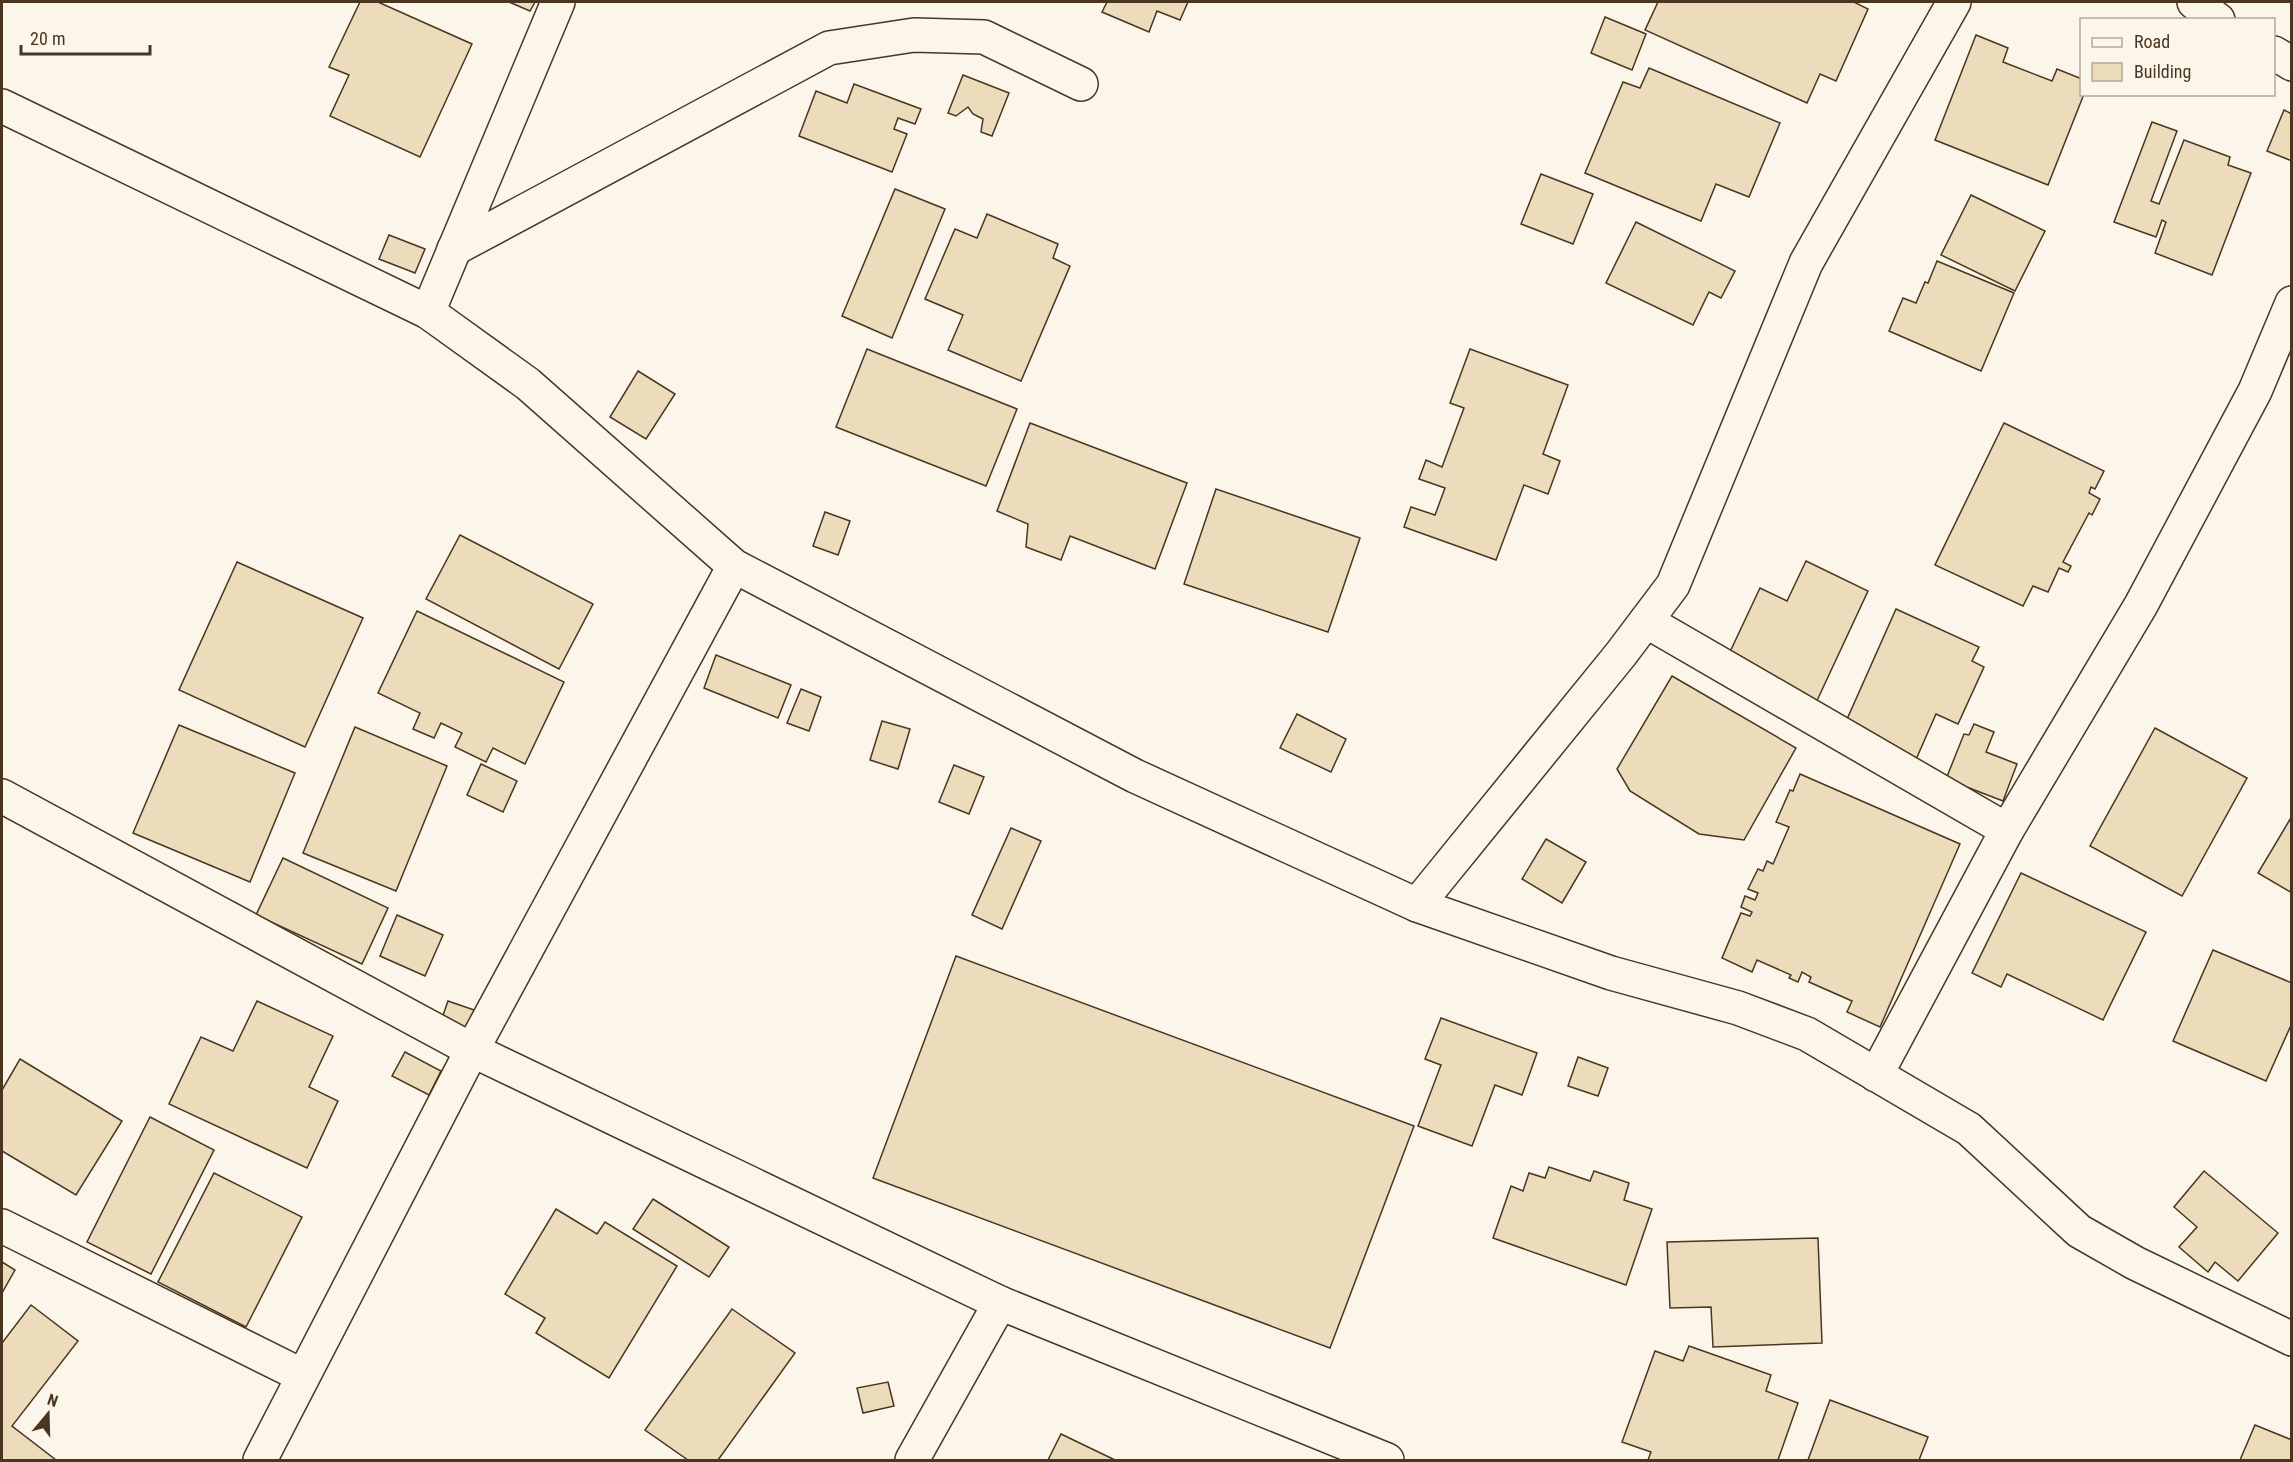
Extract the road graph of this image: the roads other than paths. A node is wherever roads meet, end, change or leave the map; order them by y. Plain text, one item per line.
1 (558, 2) edge
2 (1954, 2) edge
3 (2194, 2) edge
4 (2215, 18) edge
5 (2275, 54) edge
6 (2292, 64) edge
7 (1081, 84) dead end
8 (2, 106) edge
9 (454, 249) junction
10 (2292, 303) edge
11 (428, 312) junction
12 (734, 566) junction
13 (1646, 621) junction
14 (2, 796) edge
15 (2007, 830) junction
16 (1417, 905) junction
17 (472, 1050) junction
18 (1876, 1075) junction
19 (2, 1226) edge
20 (1000, 1303) junction
21 (2292, 1339) edge
22 (303, 1376) junction
23 (260, 1461) edge
24 (912, 1461) edge
25 (1387, 1461) edge

1 - 9 street
2 - 13 street
3 - 4 street
5 - 6 street
7 - 9 street
8 - 11 street
9 - 11 street
10 - 15 street
11 - 12 street
12 - 16 street
12 - 17 street
13 - 15 street
13 - 16 street
14 - 17 street
15 - 18 street
16 - 18 street
17 - 20 street
17 - 22 street
18 - 21 street
19 - 22 street
20 - 24 street
20 - 25 street
22 - 23 street

